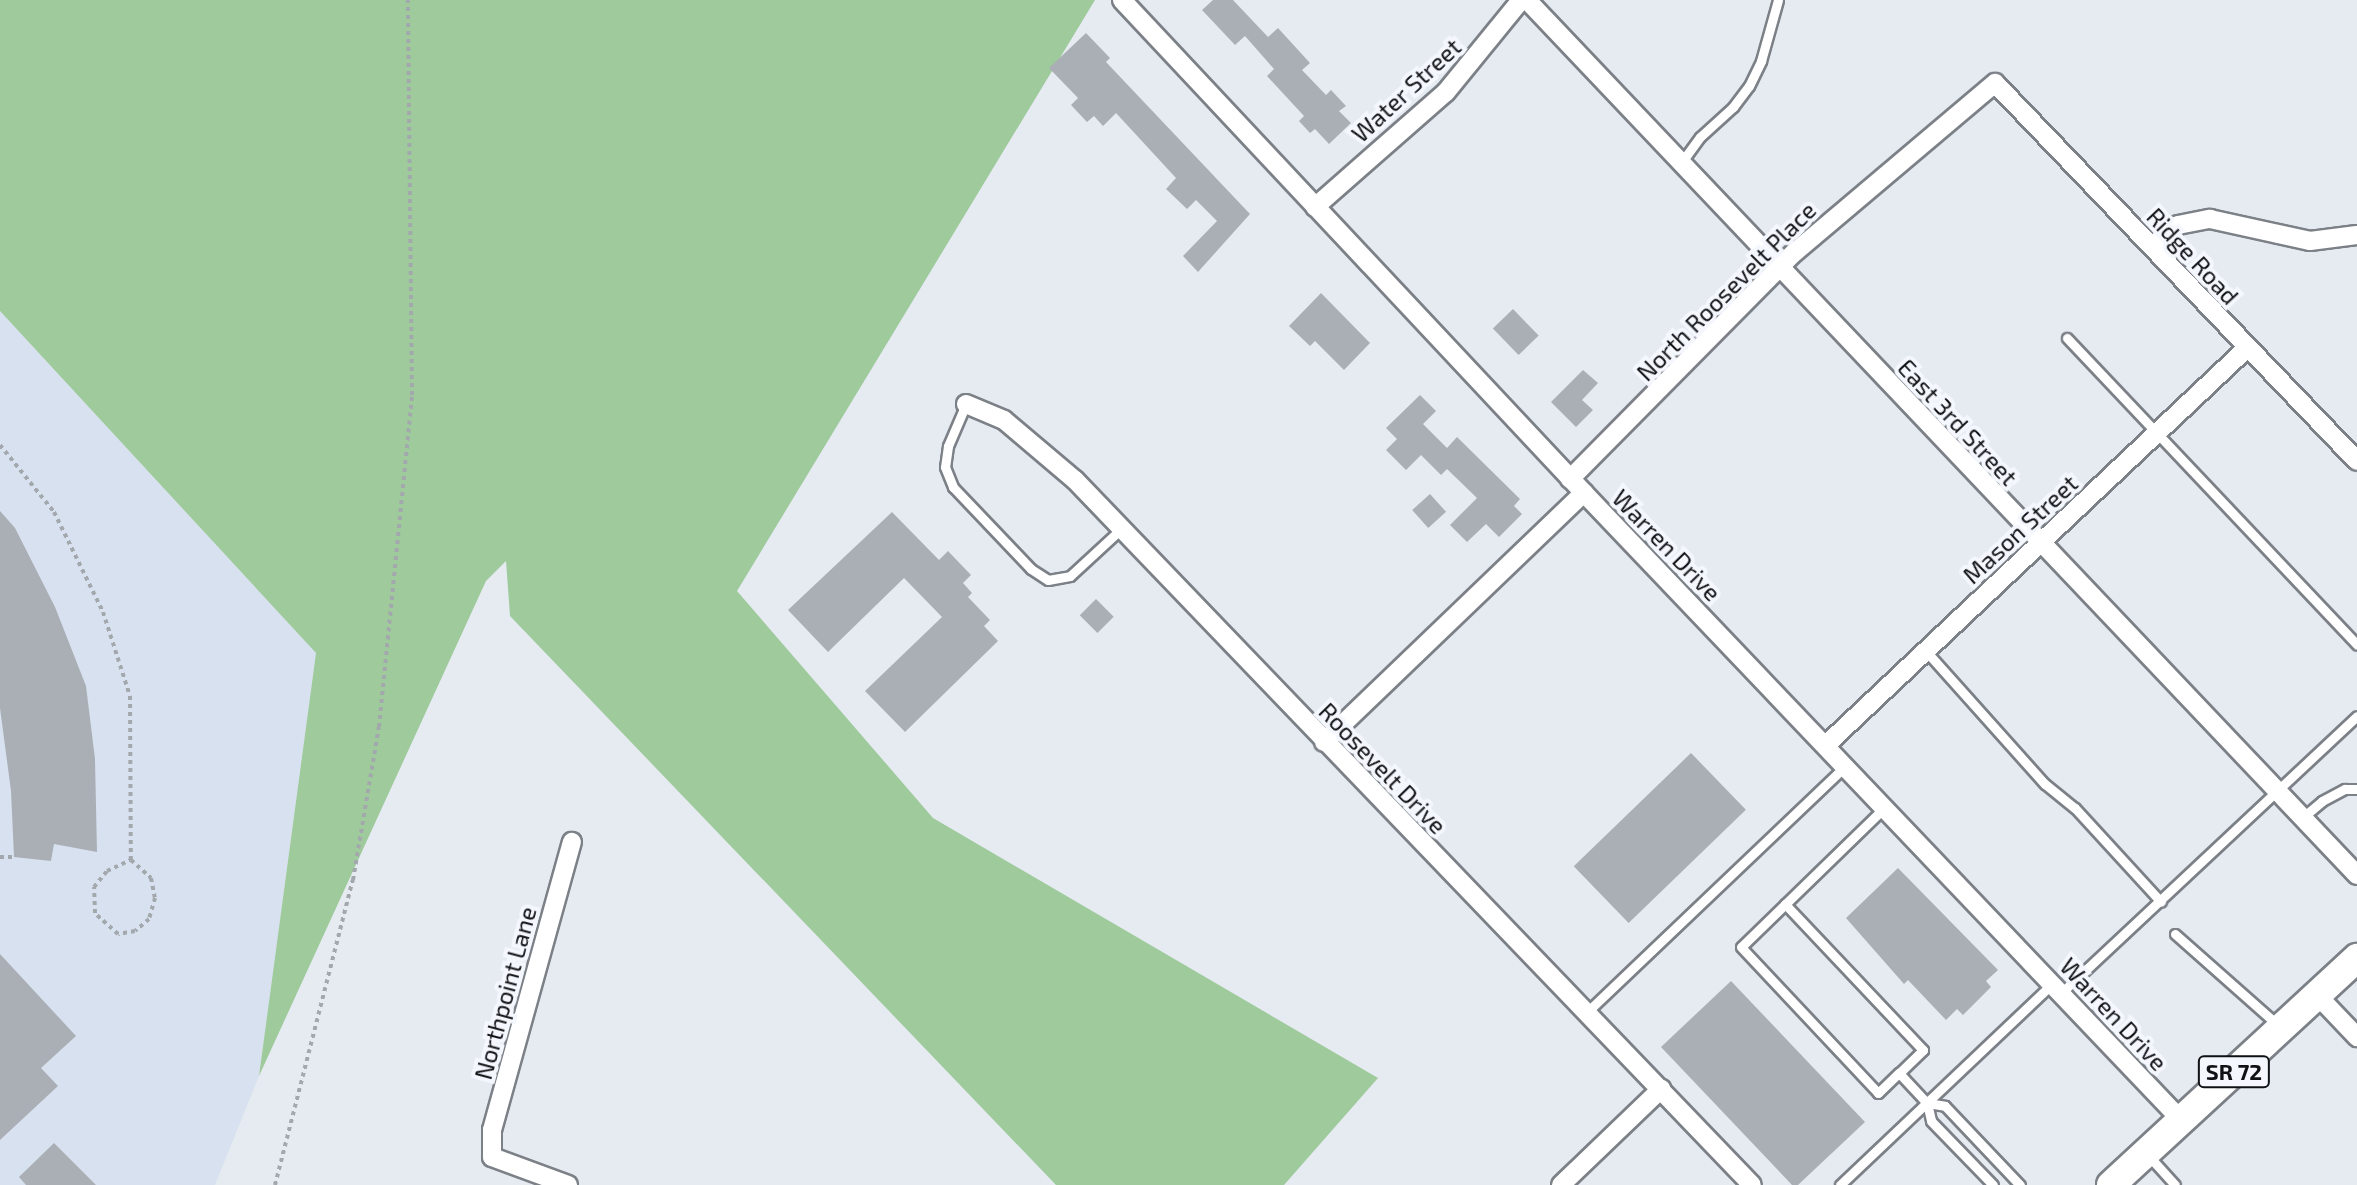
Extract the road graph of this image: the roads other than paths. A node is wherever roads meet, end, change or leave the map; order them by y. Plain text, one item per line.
1 (1122, 0) edge
2 (1524, 0) edge
3 (1778, 0) edge
4 (1995, 83) joint
5 (1681, 163) junction
6 (1315, 207) junction
7 (2357, 235) edge
8 (2152, 246) junction
9 (1779, 267) junction
10 (2067, 338) dead end
11 (2247, 348) junction
12 (966, 404) joint
13 (2155, 433) junction
14 (2357, 461) edge
15 (1570, 479) junction
16 (1584, 493) junction
17 (1121, 529) junction
18 (2040, 543) junction
19 (2357, 645) edge
20 (1925, 650) junction
21 (2357, 716) edge
22 (1324, 742) junction
23 (1826, 745) junction
24 (1845, 766) junction
25 (2357, 789) edge
26 (2277, 792) junction
27 (1885, 807) junction
28 (2302, 818) junction
29 (572, 842) dead end
30 (2357, 875) edge
31 (2161, 902) junction
32 (1785, 904) junction
33 (2175, 934) dead end
34 (2357, 958) edge
35 (2057, 988) junction
36 (2318, 996) junction
37 (1587, 1012) junction
38 (2282, 1029) junction
39 (2357, 1037) edge
40 (1899, 1073) junction
41 (1661, 1089) junction
42 (1927, 1103) junction
43 (2181, 1120) junction
44 (1973, 1135) junction
45 (1958, 1149) junction
46 (2146, 1152) junction
47 (568, 1185) edge
48 (1561, 1185) edge
49 (1752, 1185) edge
50 (1840, 1185) edge
51 (1993, 1185) edge
52 (2020, 1185) edge
53 (2111, 1185) edge
54 (2175, 1185) edge

1 - 6 street, Warren Drive
2 - 5 street, East 3rd Street
2 - 6 street, Water Street
3 - 5 lane
4 - 8 street, Ridge Road
4 - 9 street, North Roosevelt Place
5 - 9 street, East 3rd Street
6 - 15 street, Warren Drive
7 - 8 street
8 - 11 street, Ridge Road
9 - 15 street, North Roosevelt Place
9 - 18 street, East 3rd Street
10 - 13 lane
11 - 13 street, Mason Street
11 - 14 street, Ridge Road
12 - 17 street, Roosevelt Drive
12 - 17 lane
13 - 18 street, Mason Street
13 - 19 lane
15 - 16 street, Warren Drive
16 - 22 street
16 - 23 street, Warren Drive
17 - 22 street, Roosevelt Drive
18 - 20 street, Mason Street
18 - 26 street, East 3rd Street
20 - 23 street, Mason Street
20 - 31 lane
21 - 26 lane
22 - 37 street, Roosevelt Drive
23 - 24 street, Warren Drive
24 - 27 street, Warren Drive
24 - 37 lane
25 - 28 lane
26 - 28 street, East 3rd Street
26 - 31 lane
27 - 32 lane
27 - 35 street, Warren Drive
28 - 30 street, East 3rd Street
29 - 47 street, Northpoint Lane
31 - 35 lane
32 - 40 lane
32 - 40 lane
33 - 38 lane
34 - 36 main road, SR 72
35 - 42 lane
35 - 43 street, Warren Drive
36 - 38 main road, SR 72
36 - 39 street
37 - 41 street, Roosevelt Drive
38 - 43 main road, SR 72
40 - 42 lane
41 - 48 street
41 - 49 street, Roosevelt Drive
42 - 44 lane
42 - 45 lane
42 - 50 lane
43 - 46 main road, SR 72
44 - 45 lane
44 - 52 lane
45 - 51 lane
46 - 53 main road, SR 72
46 - 54 lane

